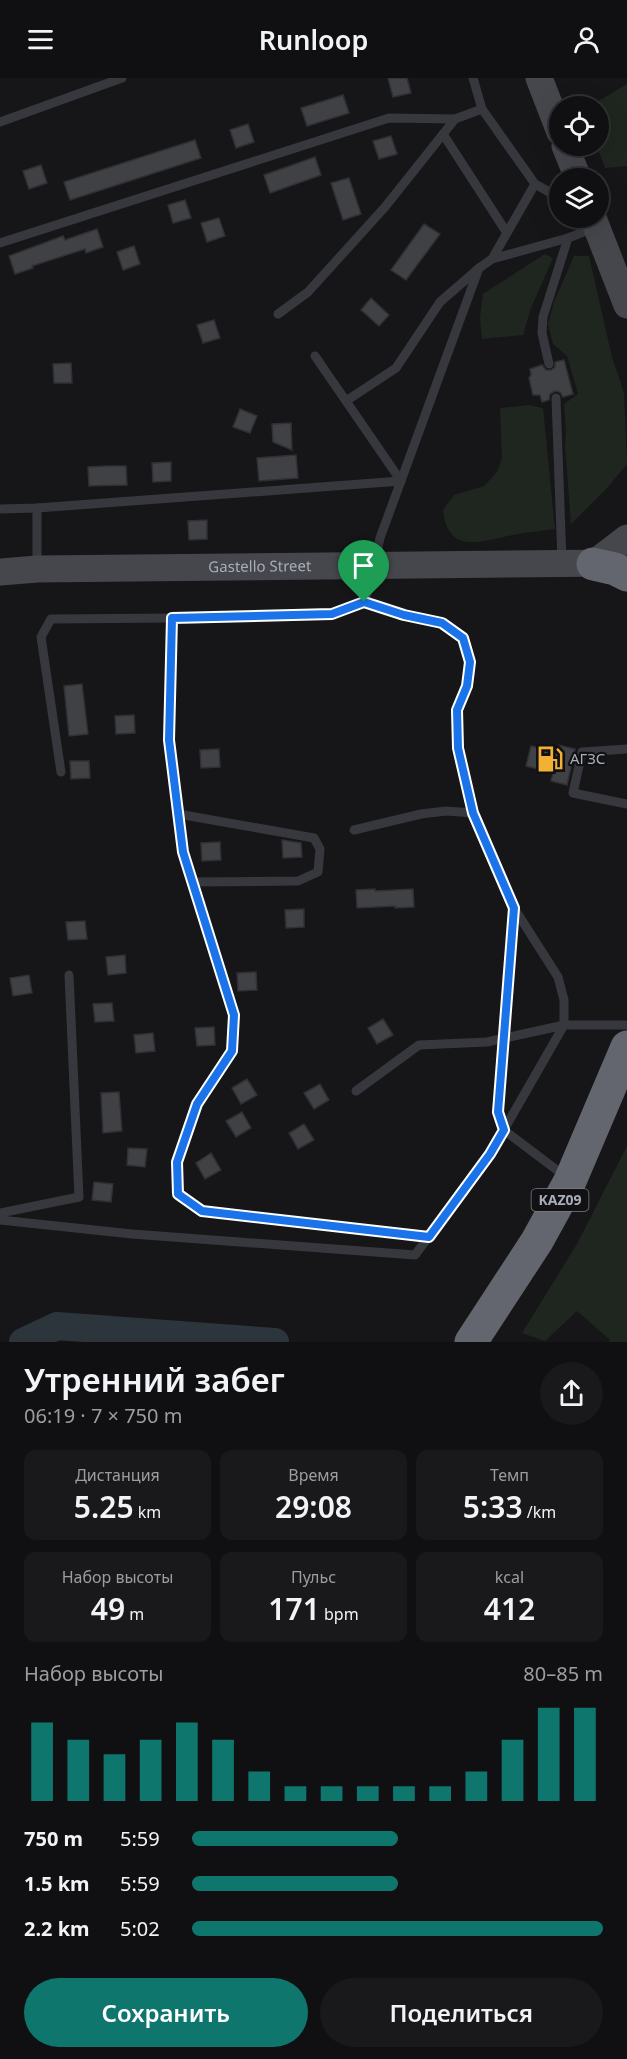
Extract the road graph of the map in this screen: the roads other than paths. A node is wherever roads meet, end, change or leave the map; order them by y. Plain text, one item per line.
1 (122, 78) edge
2 (473, 78) edge
3 (538, 78) edge
4 (549, 105) edge
5 (482, 110) junction
6 (455, 119) junction
7 (0, 122) edge
8 (443, 134) junction
9 (535, 184) junction
10 (549, 192) edge
11 (585, 228) edge
12 (597, 228) edge
13 (507, 233) junction
14 (568, 238) junction
15 (0, 243) edge
16 (492, 259) junction
17 (479, 268) junction
18 (626, 299) edge
19 (278, 314) dead end
20 (315, 356) dead end
21 (549, 364) dead end
22 (556, 398) dead end
23 (346, 401) junction
24 (401, 481) junction
25 (0, 508) edge
26 (37, 508) junction
27 (627, 538) edge
28 (627, 562) edge
29 (577, 563) junction
30 (372, 565) junction
31 (37, 569) junction
32 (0, 572) edge
33 (627, 575) edge
34 (364, 602) junction
35 (172, 618) junction
36 (627, 749) edge
37 (61, 772) dead end
38 (627, 804) edge
39 (473, 813) junction
40 (178, 814) junction
41 (354, 830) dead end
42 (192, 882) junction
43 (514, 908) junction
44 (69, 975) dead end
45 (564, 1025) junction
46 (627, 1025) edge
47 (503, 1038) junction
48 (627, 1047) edge
49 (356, 1091) dead end
50 (504, 1130) junction
51 (570, 1181) junction
52 (0, 1213) edge
53 (0, 1220) edge
54 (429, 1237) junction
55 (471, 1342) edge

1 - 7 lane
2 - 5 lane
3 - 4 street
5 - 6 lane
5 - 9 lane
6 - 8 lane
6 - 15 lane
8 - 13 lane
8 - 19 lane
9 - 10 lane
9 - 13 lane
11 - 14 lane
12 - 18 street
13 - 16 lane
14 - 16 lane
14 - 21 lane
16 - 17 lane
17 - 23 lane
17 - 24 lane
20 - 23 lane
22 - 29 lane
23 - 24 lane
24 - 26 lane
24 - 30 lane
25 - 26 lane
26 - 31 lane
27 - 29 street
28 - 29 street, Gastello Street
29 - 30 street, Gastello Street
29 - 33 highway
30 - 31 street, Gastello Street
30 - 34 lane
31 - 32 street, Gastello Street
34 - 35 lane
34 - 39 lane
35 - 37 lane
35 - 40 lane
36 - 38 lane
39 - 41 lane
39 - 43 lane
40 - 42 lane
40 - 42 lane
42 - 54 lane
43 - 45 lane
43 - 47 lane
44 - 52 lane
45 - 46 lane
45 - 47 lane
45 - 50 lane
47 - 49 lane
47 - 50 lane
48 - 51 highway, KAZ09
50 - 51 lane
50 - 54 lane
51 - 55 highway, KAZ09
53 - 54 lane

